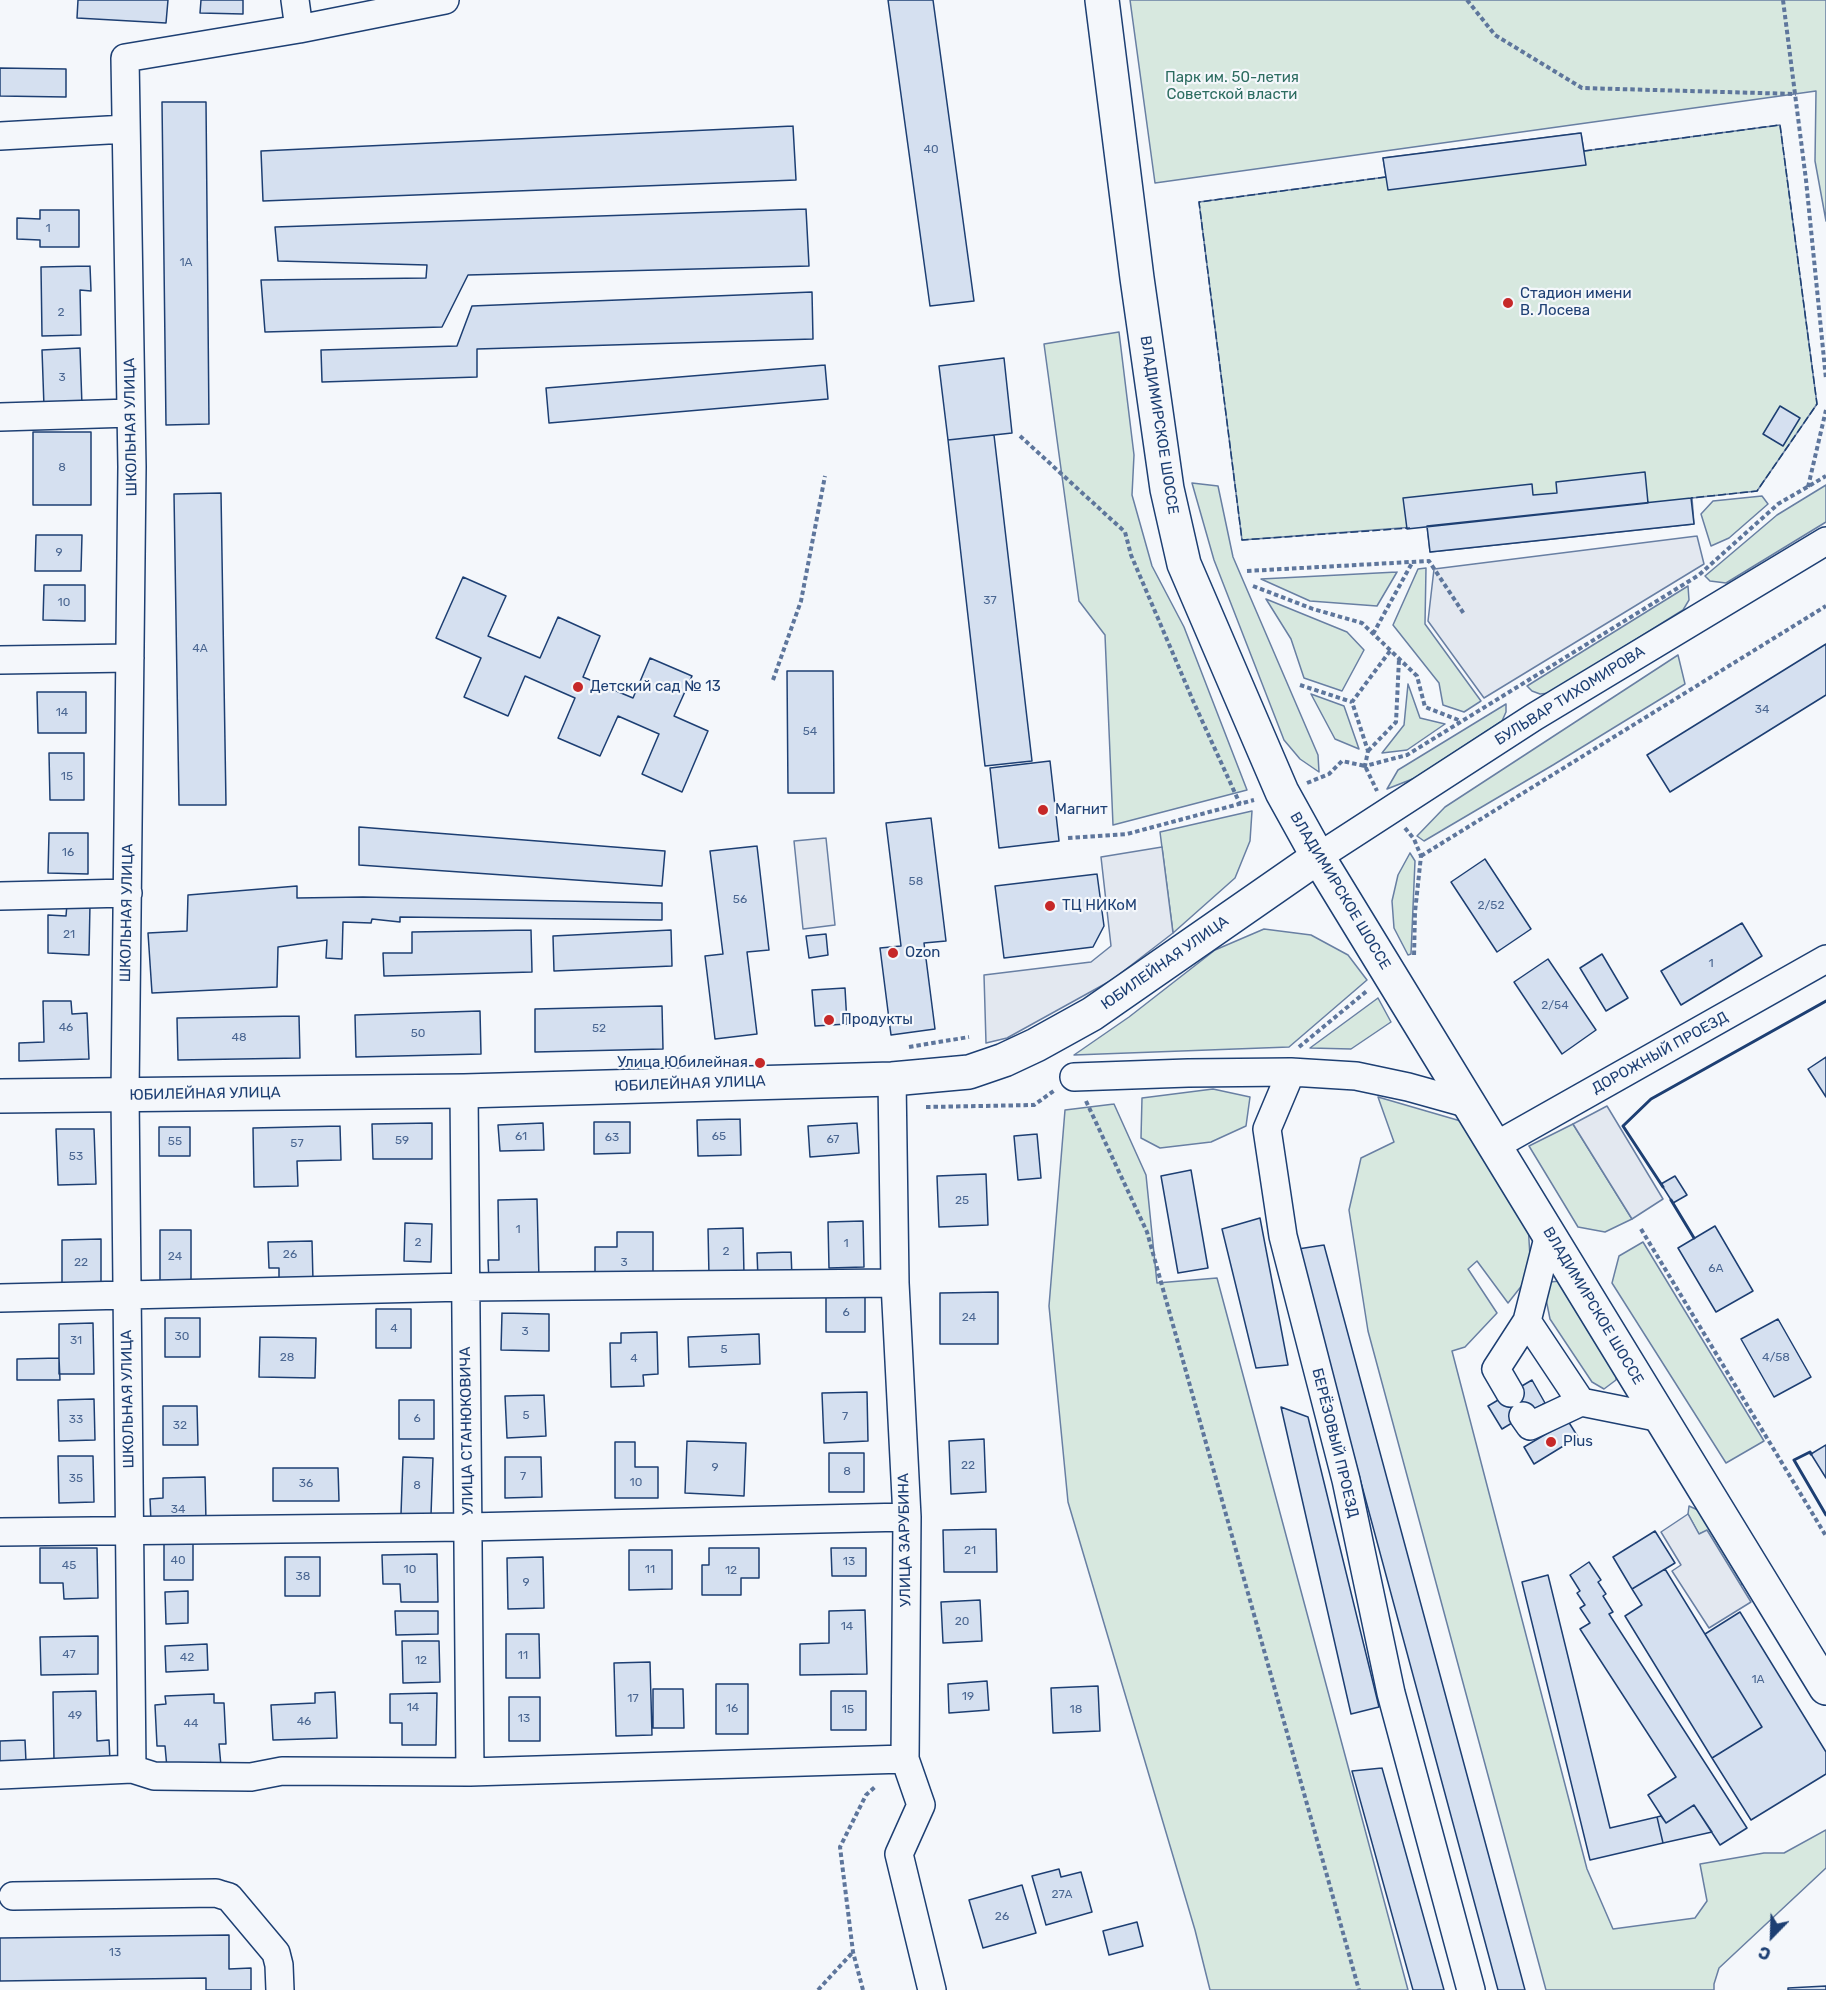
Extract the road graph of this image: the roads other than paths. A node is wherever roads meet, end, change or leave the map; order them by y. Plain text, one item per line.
1 (295, 0) edge
2 (445, 0) edge
3 (1102, 0) edge
4 (299, 29) junction
5 (126, 129) junction
6 (0, 136) edge
7 (131, 413) junction
8 (0, 417) edge
9 (1826, 541) edge
10 (130, 658) junction
11 (0, 660) edge
12 (1318, 857) junction
13 (128, 893) junction
14 (0, 896) edge
15 (1826, 959) edge
16 (1291, 1072) junction
17 (1074, 1077) road end
18 (892, 1079) junction
19 (464, 1091) junction
20 (125, 1095) junction
21 (0, 1096) edge
22 (1469, 1104) junction
23 (1495, 1146) junction
24 (1549, 1234) junction
25 (895, 1283) junction
26 (466, 1287) junction
27 (127, 1296) junction
28 (0, 1298) edge
29 (1527, 1321) junction
30 (1510, 1393) dead end
31 (1581, 1402) junction
32 (1523, 1416) dead end
33 (1661, 1418) junction
34 (907, 1517) junction
35 (468, 1527) junction
36 (129, 1531) junction
37 (0, 1533) edge
38 (1826, 1688) edge
39 (905, 1759) junction
40 (132, 1769) junction
41 (470, 1772) junction
42 (0, 1775) edge
43 (13, 1896) dead end
44 (280, 1990) edge
45 (932, 1990) edge
46 (1471, 1990) edge

1 - 4 street
2 - 4 street
3 - 12 main road, ВЛАДИМИРСКОЕ ШОССЕ
4 - 5 street, ШКОЛЬНАЯ УЛИЦА
5 - 6 street
5 - 7 street, ШКОЛЬНАЯ УЛИЦА
7 - 8 street
7 - 10 street, ШКОЛЬНАЯ УЛИЦА
9 - 12 street, БУЛЬВАР ТИХОМИРОВА
10 - 11 street
10 - 13 street, ШКОЛЬНАЯ УЛИЦА
12 - 18 main road, ЮБИЛЕЙНАЯ УЛИЦА
12 - 22 main road, ВЛАДИМИРСКОЕ ШОССЕ
13 - 14 street
13 - 20 street, ШКОЛЬНАЯ УЛИЦА
15 - 23 street, ДОРОЖНЫЙ ПРОЕЗД
16 - 17 street
16 - 22 street
16 - 46 street, БЕРЁЗОВЫЙ ПРОЕЗД
18 - 19 main road, ЮБИЛЕЙНАЯ УЛИЦА
18 - 25 street, УЛИЦА ЗАРУБИНА
19 - 20 main road, ЮБИЛЕЙНАЯ УЛИЦА
19 - 26 street, УЛИЦА СТАНЮКОВИЧА
20 - 21 main road, ЮБИЛЕЙНАЯ УЛИЦА
20 - 27 street, ШКОЛЬНАЯ УЛИЦА
22 - 23 main road, ВЛАДИМИРСКОЕ ШОССЕ
23 - 24 main road, ВЛАДИМИРСКОЕ ШОССЕ
24 - 29 street
24 - 33 main road, ВЛАДИМИРСКОЕ ШОССЕ
25 - 26 street
25 - 34 street, УЛИЦА ЗАРУБИНА
26 - 27 street
26 - 35 street, УЛИЦА СТАНЮКОВИЧА
27 - 28 street
27 - 36 street, ШКОЛЬНАЯ УЛИЦА
29 - 30 street
29 - 31 street
31 - 32 street
31 - 33 street
33 - 38 main road, ВЛАДИМИРСКОЕ ШОССЕ
34 - 35 street
34 - 39 street, УЛИЦА ЗАРУБИНА
35 - 36 street
35 - 41 street, УЛИЦА СТАНЮКОВИЧА
36 - 37 street
36 - 40 street, ШКОЛЬНАЯ УЛИЦА
39 - 41 street
39 - 45 street, УЛИЦА ЗАРУБИНА
40 - 41 street
40 - 42 street
43 - 44 street

